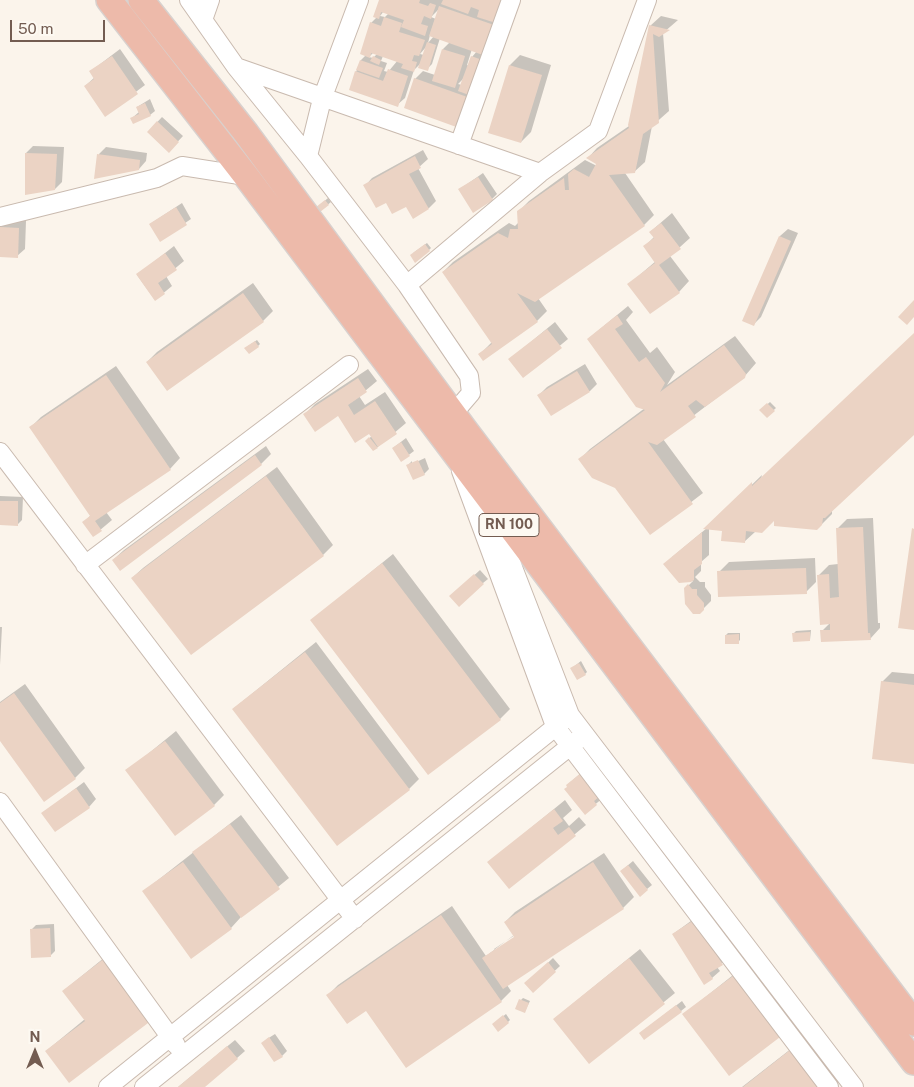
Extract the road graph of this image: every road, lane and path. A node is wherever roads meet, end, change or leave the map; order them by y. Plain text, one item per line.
1 (109, 0) edge
2 (141, 0) edge
3 (189, 0) edge
4 (210, 0) edge
5 (359, 0) edge
6 (511, 0) edge
7 (647, 0) edge
8 (203, 20) junction
9 (236, 67) junction
10 (322, 98) junction
11 (458, 145) junction
12 (308, 156) junction
13 (540, 173) junction
14 (246, 176) junction
15 (0, 217) edge
16 (407, 285) junction
17 (349, 365) dead end
18 (453, 414) junction
19 (0, 452) edge
20 (455, 454) junction
21 (484, 492) junction
22 (85, 565) junction
23 (570, 715) junction
24 (556, 726) junction
25 (585, 734) junction
26 (570, 746) junction
27 (0, 802) edge
28 (340, 900) junction
29 (355, 919) junction
30 (910, 1018) edge
31 (170, 1036) junction
32 (184, 1056) junction
33 (910, 1057) edge
34 (108, 1087) edge
35 (144, 1087) edge
36 (829, 1087) edge
37 (854, 1087) edge

1 - 14 highway, RN 100
2 - 18 highway, RN 100
3 - 8 street
4 - 8 street
5 - 10 street
6 - 11 street
7 - 13 street
8 - 9 street
9 - 10 street
9 - 12 street
10 - 11 street
10 - 12 street
11 - 13 street
12 - 16 street
13 - 16 street
14 - 15 street
14 - 20 highway, RN 100
16 - 18 street
17 - 22 street
18 - 30 highway, RN 100
19 - 22 street
20 - 21 highway, RN 100
20 - 24 street
21 - 23 street
21 - 33 highway, RN 100
22 - 28 street
23 - 24 street
23 - 25 street
24 - 26 street
24 - 28 street
25 - 26 street
25 - 37 street
26 - 29 street
26 - 36 street
27 - 31 street
28 - 29 street
28 - 31 street
29 - 32 street
31 - 32 street
31 - 34 street
32 - 35 street

